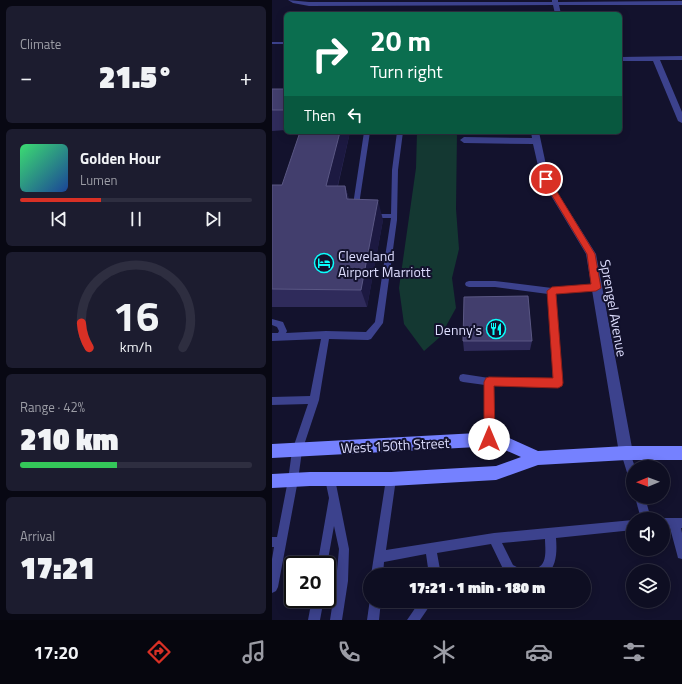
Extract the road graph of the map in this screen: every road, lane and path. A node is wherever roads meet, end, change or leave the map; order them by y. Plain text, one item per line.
1 (291, 0) edge
2 (555, 2) edge
3 (682, 3) edge
4 (558, 12) edge
5 (272, 43) edge
6 (284, 43) edge
7 (655, 58) junction
8 (682, 58) edge
9 (622, 59) edge
10 (682, 121) edge
11 (367, 134) edge
12 (400, 134) edge
13 (536, 137) edge
14 (464, 140) dead end
15 (393, 216) junction
16 (469, 284) dead end
17 (596, 288) junction
18 (552, 291) junction
19 (272, 322) edge
20 (326, 335) junction
21 (281, 336) junction
22 (272, 337) edge
23 (463, 378) dead end
24 (489, 382) junction
25 (314, 400) junction
26 (272, 401) edge
27 (489, 439) junction
28 (272, 451) edge
29 (297, 451) junction
30 (626, 453) junction
31 (682, 453) edge
32 (538, 458) junction
33 (628, 460) edge
34 (330, 479) junction
35 (391, 479) junction
36 (293, 480) junction
37 (272, 481) edge
38 (334, 493) junction
39 (678, 523) edge
40 (626, 526) edge
41 (550, 533) junction
42 (494, 538) junction
43 (277, 542) edge
44 (431, 548) junction
45 (682, 554) edge
46 (324, 556) edge
47 (379, 557) junction
48 (378, 568) edge
49 (434, 568) edge
50 (509, 568) edge
51 (548, 568) edge
52 (272, 587) edge
53 (316, 608) edge
54 (374, 608) edge
55 (422, 608) edge
56 (314, 620) edge
57 (336, 620) edge
58 (373, 620) edge
59 (413, 620) edge

1 - 2 street
2 - 3 street
2 - 4 street
5 - 6 lane
7 - 8 street
7 - 9 street
7 - 10 street
11 - 15 lane
12 - 15 lane
13 - 14 street
13 - 17 street, Sprengel Avenue
15 - 20 lane
16 - 18 lane
17 - 18 lane
17 - 30 street, Sprengel Avenue
18 - 24 lane
19 - 21 lane
20 - 21 lane
20 - 25 lane
21 - 22 lane
23 - 24 lane
24 - 27 lane
25 - 26 lane
25 - 29 lane
27 - 29 main road, West 150th Street
27 - 32 main road, West 150th Street
28 - 29 main road, West 150th Street
29 - 36 lane
30 - 31 main road, West 150th Street
30 - 32 main road, West 150th Street
30 - 33 lane
32 - 35 main road, West 150th Street
34 - 35 main road, West 150th Street
34 - 36 main road, West 150th Street
34 - 38 lane
35 - 47 lane
36 - 37 main road, West 150th Street
36 - 43 lane
38 - 46 lane
38 - 57 lane
39 - 45 lane
40 - 41 lane
41 - 42 lane
41 - 51 lane
42 - 44 lane
42 - 50 lane
43 - 52 lane
44 - 47 lane
44 - 49 lane
47 - 48 lane
53 - 56 lane
54 - 58 lane
55 - 59 lane

